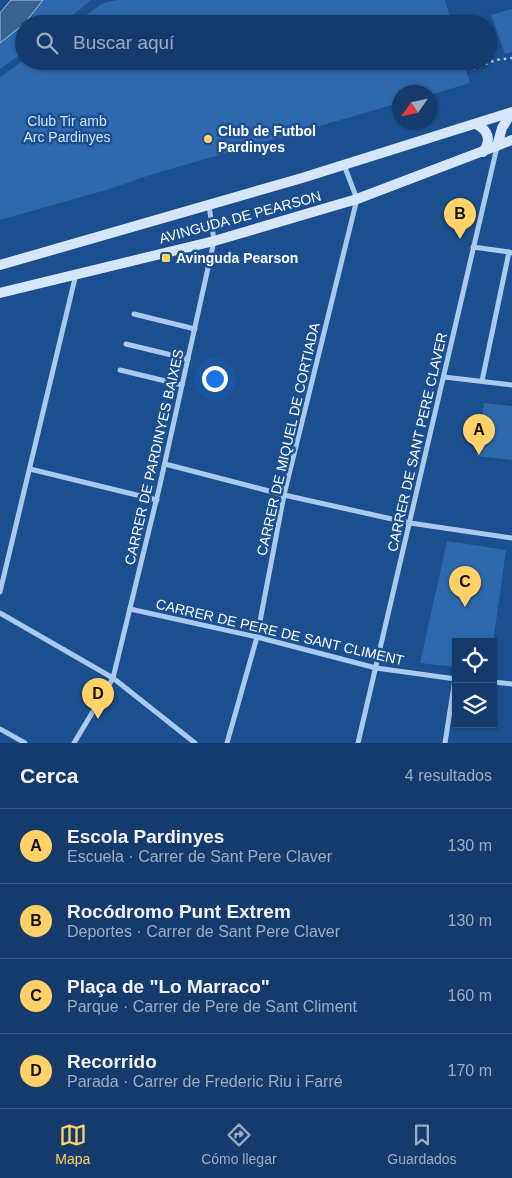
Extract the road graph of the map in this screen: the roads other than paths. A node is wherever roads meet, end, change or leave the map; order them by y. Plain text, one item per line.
1 (512, 112) edge
2 (476, 124) junction
3 (512, 140) edge
4 (497, 146) junction
5 (482, 152) junction
6 (344, 165) junction
7 (357, 199) junction
8 (209, 205) junction
9 (214, 241) junction
10 (473, 247) junction
11 (510, 252) edge
12 (0, 266) edge
13 (76, 274) junction
14 (0, 293) edge
15 (134, 314) dead end
16 (194, 329) junction
17 (126, 344) dead end
18 (188, 359) junction
19 (120, 370) dead end
20 (444, 377) junction
21 (482, 380) junction
22 (182, 385) junction
23 (512, 385) edge
24 (165, 464) junction
25 (30, 469) junction
26 (284, 494) junction
27 (157, 500) junction
28 (410, 523) junction
29 (512, 538) edge
30 (0, 592) edge
31 (130, 610) junction
32 (0, 613) edge
33 (257, 637) junction
34 (376, 668) junction
35 (113, 678) junction
36 (452, 679) edge
37 (497, 682) edge
38 (454, 683) edge
39 (512, 684) edge
40 (0, 729) edge
41 (25, 743) edge
42 (74, 743) edge
43 (195, 743) edge
44 (227, 743) edge
45 (358, 743) edge
46 (446, 743) edge

1 - 2 street, AVINGUDA DE PEARSON
1 - 4 street, AVINGUDA DE PEARSON
2 - 5 street
2 - 6 street, AVINGUDA DE PEARSON
3 - 4 street, AVINGUDA DE PEARSON
4 - 5 street, AVINGUDA DE PEARSON
4 - 10 street, CARRER DE SANT PERE CLAVER
5 - 7 street, AVINGUDA DE PEARSON
6 - 7 street
6 - 8 street, AVINGUDA DE PEARSON
7 - 9 street, AVINGUDA DE PEARSON
7 - 26 street, CARRER DE MIQUEL DE CORTIADA
8 - 9 street
8 - 12 street, AVINGUDA DE PEARSON
9 - 13 street, AVINGUDA DE PEARSON
9 - 16 street, CARRER DE PARDINYES BAIXES
10 - 11 street
10 - 20 street, CARRER DE SANT PERE CLAVER
11 - 21 street
13 - 14 street, AVINGUDA DE PEARSON
13 - 25 street
15 - 16 street
16 - 18 street, CARRER DE PARDINYES BAIXES
17 - 18 street
18 - 22 street, CARRER DE PARDINYES BAIXES
19 - 22 street
20 - 21 street
20 - 28 street, CARRER DE SANT PERE CLAVER
21 - 23 street
22 - 24 street, CARRER DE PARDINYES BAIXES
24 - 26 street
24 - 27 street, CARRER DE PARDINYES BAIXES
25 - 27 street
25 - 30 street
26 - 28 street
26 - 33 street, CARRER DE MIQUEL DE CORTIADA
27 - 31 street, CARRER DE PARDINYES BAIXES
28 - 29 street
28 - 34 street, CARRER DE SANT PERE CLAVER
31 - 33 street, CARRER DE PERE DE SANT CLIMENT
31 - 35 street, CARRER DE PARDINYES BAIXES
32 - 35 street
33 - 34 street, CARRER DE PERE DE SANT CLIMENT
33 - 44 street, CARRER DE MIQUEL DE CORTIADA
34 - 36 street, CARRER DE PERE DE SANT CLIMENT
34 - 45 street, CARRER DE SANT PERE CLAVER
35 - 42 street, CARRER DE PARDINYES BAIXES
35 - 43 street
37 - 39 street
38 - 46 street
40 - 41 street

